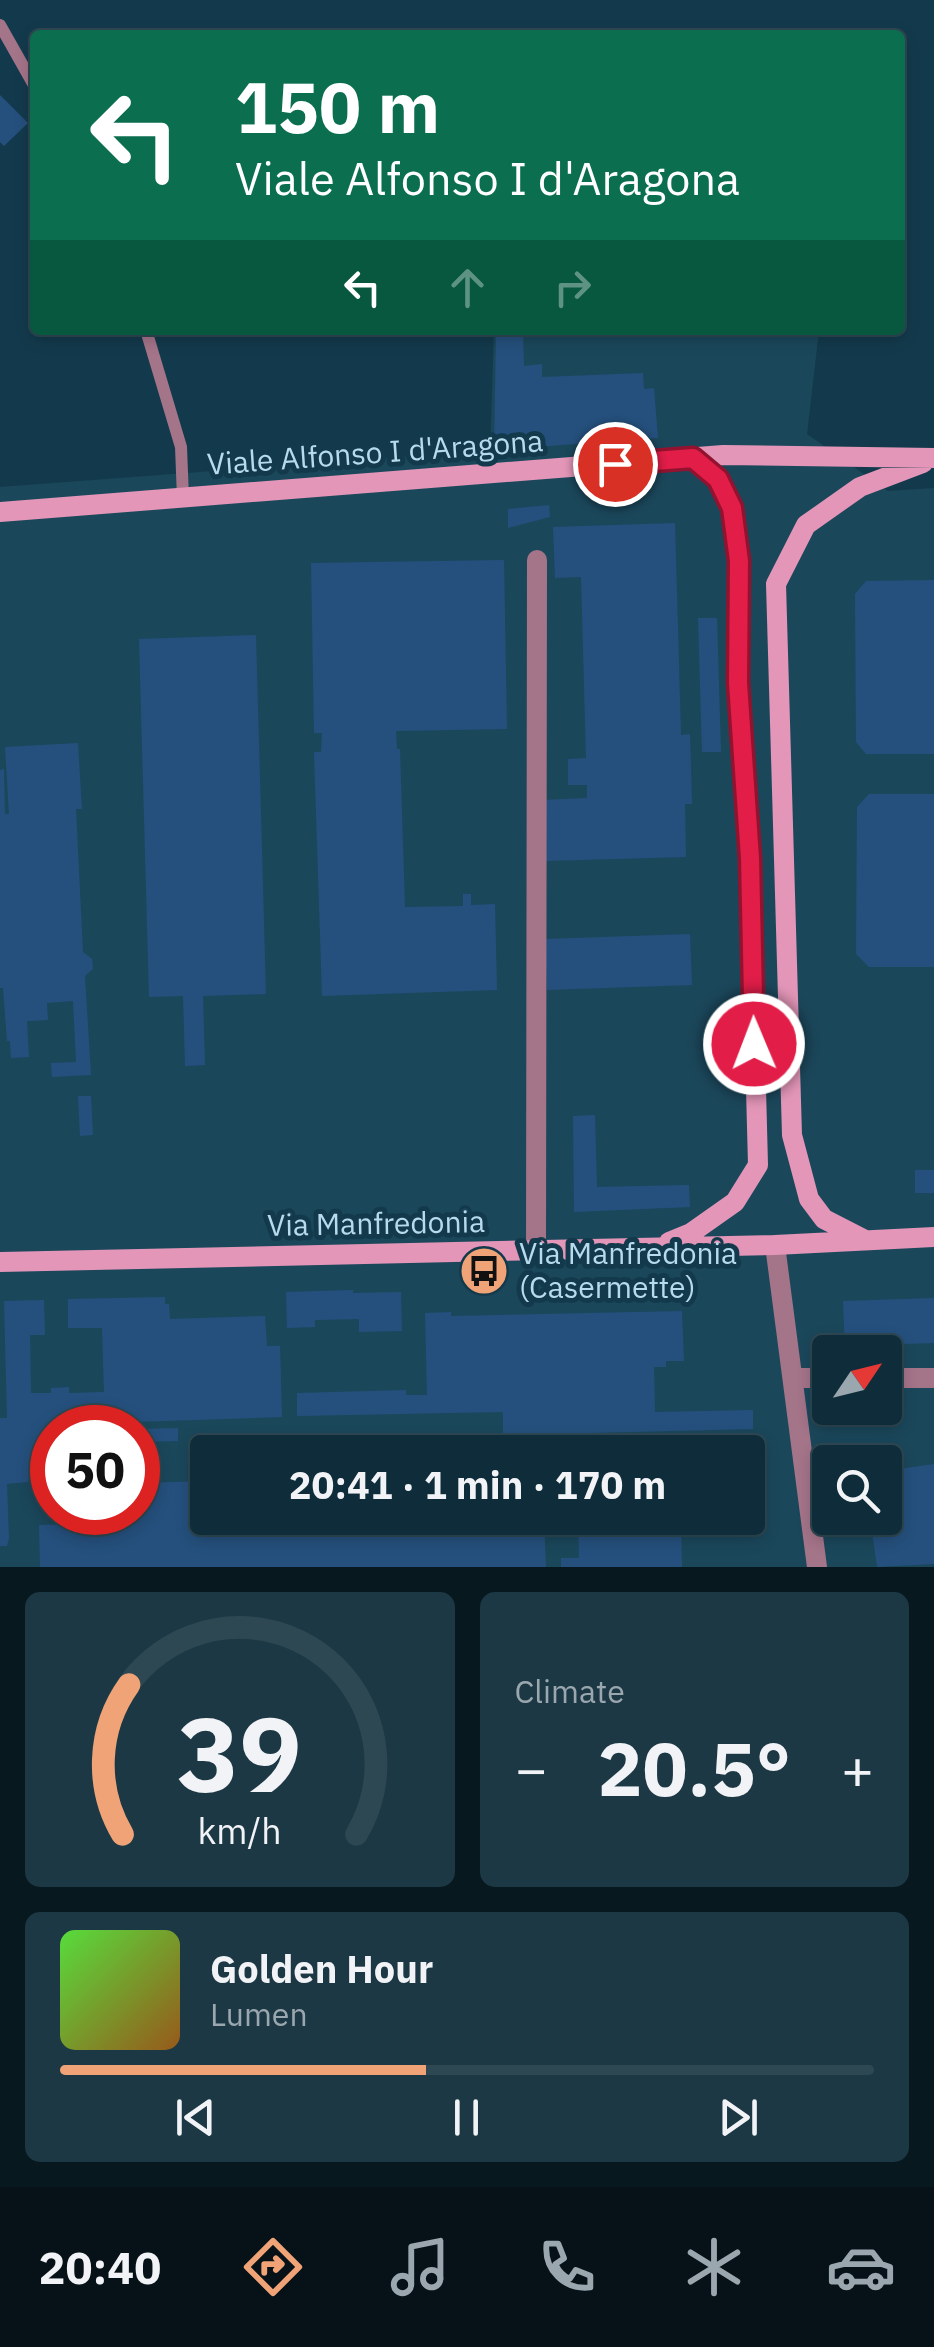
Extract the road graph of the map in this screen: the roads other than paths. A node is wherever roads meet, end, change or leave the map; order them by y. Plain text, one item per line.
1 (0, 25) edge
2 (30, 78) edge
3 (147, 335) edge
4 (693, 458) junction
5 (934, 459) edge
6 (184, 498) junction
7 (0, 512) edge
8 (537, 560) dead end
9 (934, 1237) edge
10 (866, 1240) junction
11 (662, 1245) junction
12 (776, 1245) junction
13 (536, 1251) junction
14 (0, 1262) edge
15 (793, 1378) junction
16 (812, 1378) edge
17 (902, 1378) edge
18 (934, 1378) edge
19 (817, 1567) edge

1 - 2 lane
3 - 6 lane
4 - 5 main road, Viale Alfonso I d'Aragona
4 - 6 main road, Viale Alfonso I d'Aragona
4 - 11 main road
5 - 10 main road
6 - 7 main road, Viale Alfonso I d'Aragona
8 - 13 street
9 - 10 main road, Via Manfredonia
10 - 12 main road, Via Manfredonia
11 - 12 main road, Via Manfredonia
11 - 13 main road, Via Manfredonia
12 - 15 street
13 - 14 main road, Via Manfredonia
15 - 16 street
15 - 19 street
17 - 18 street

